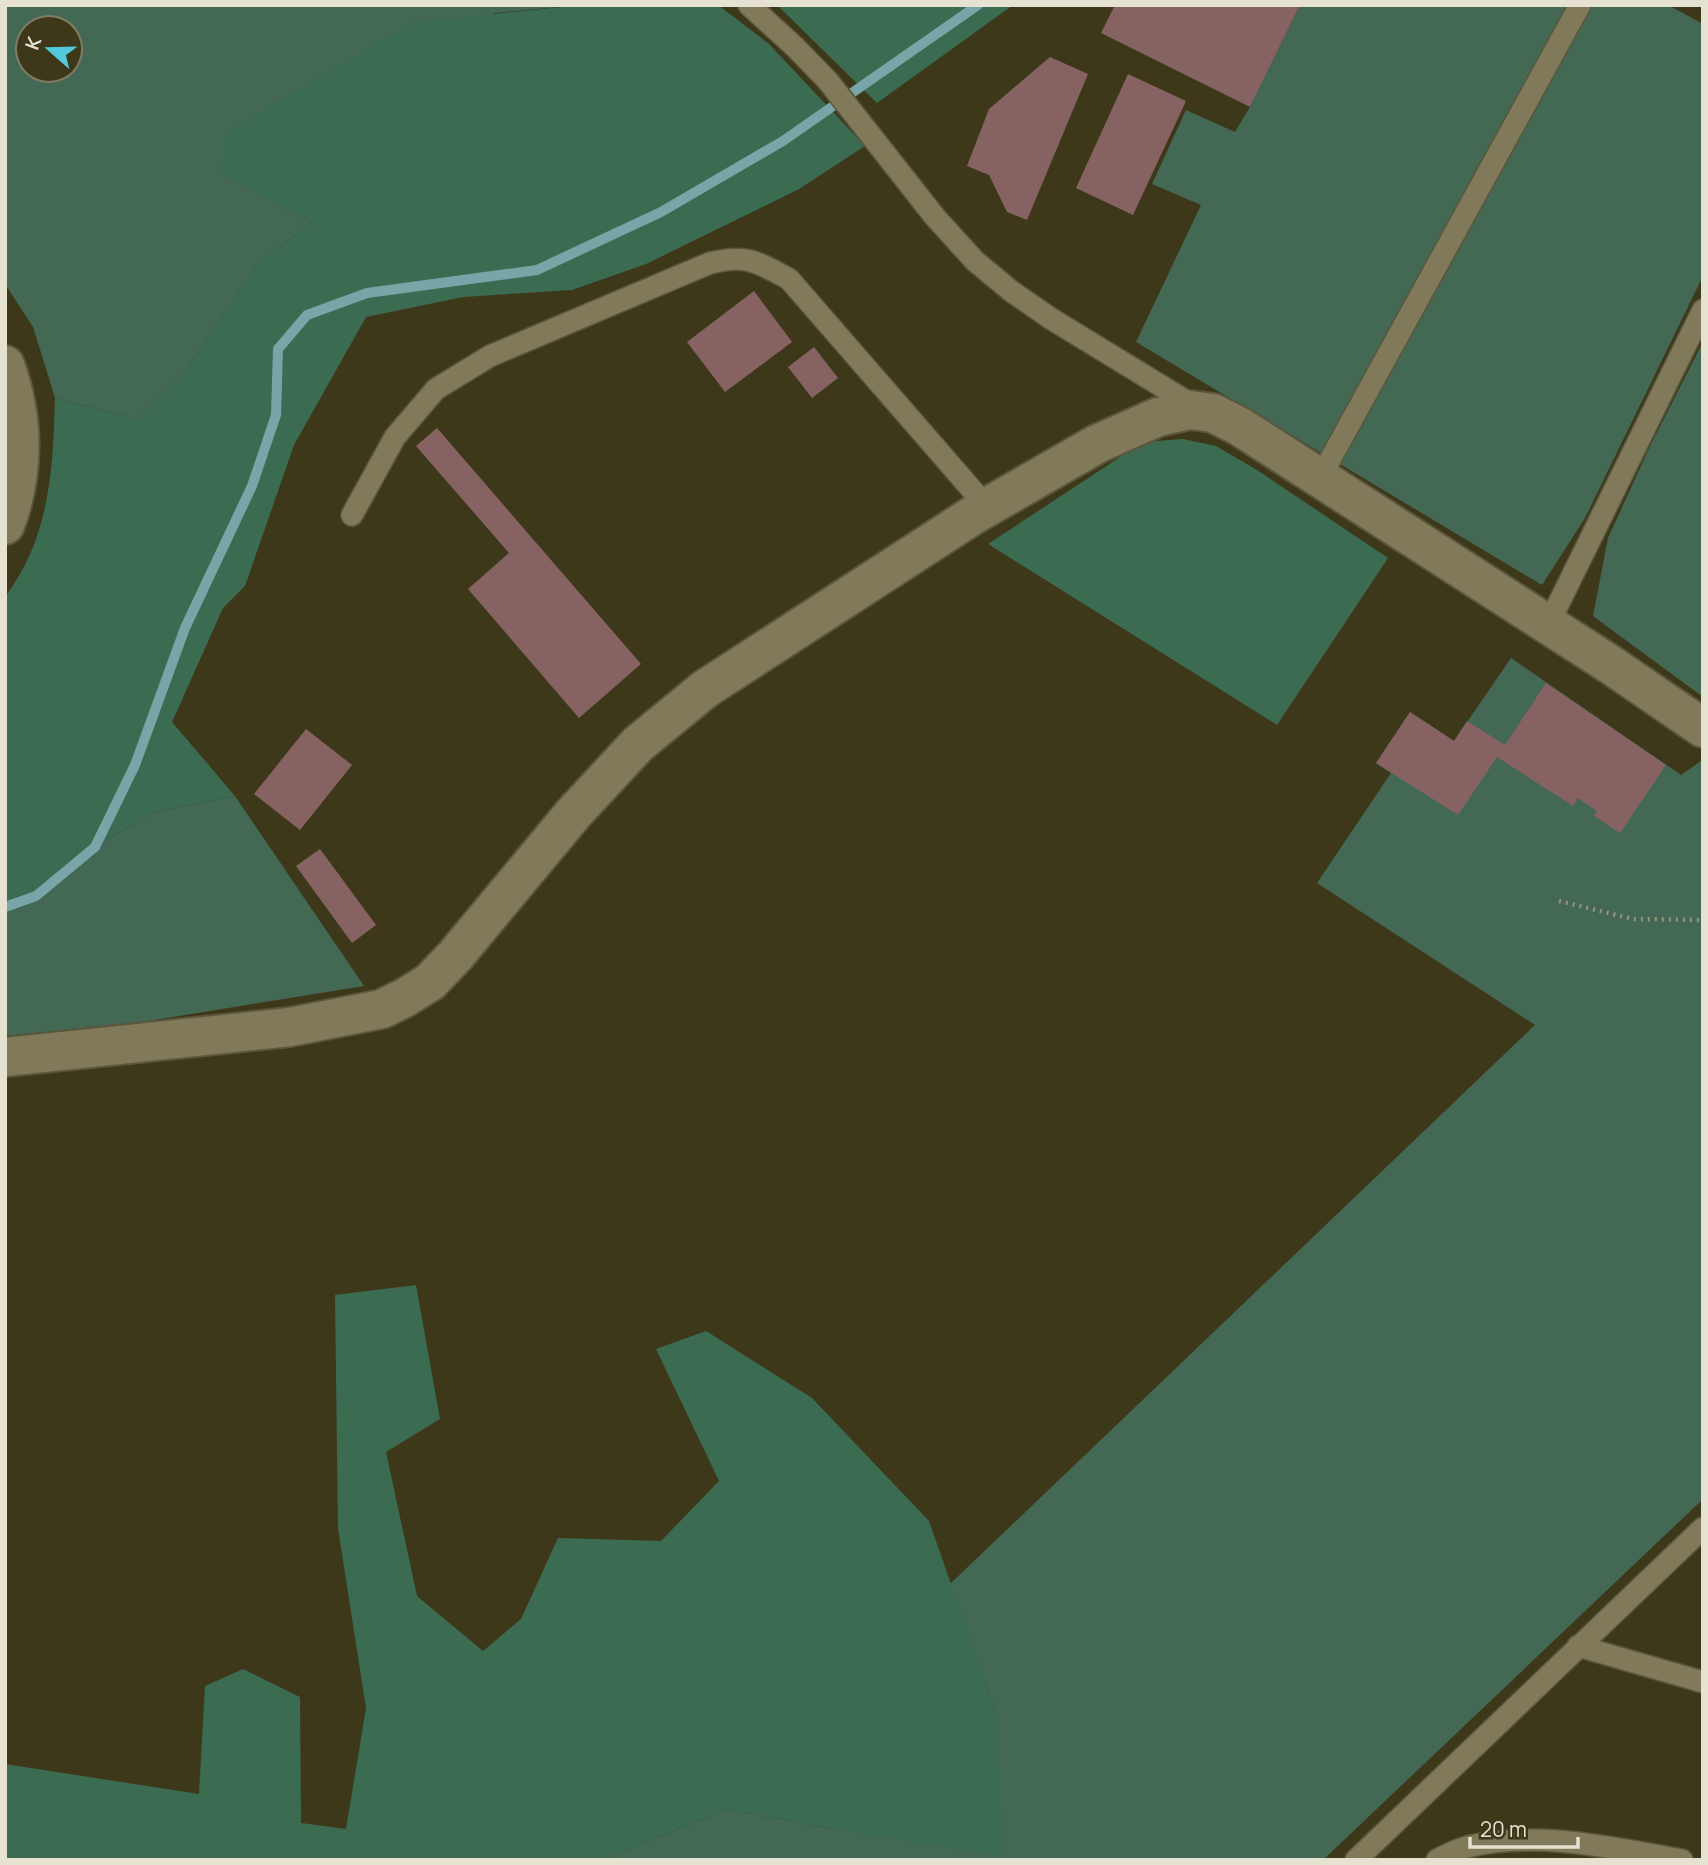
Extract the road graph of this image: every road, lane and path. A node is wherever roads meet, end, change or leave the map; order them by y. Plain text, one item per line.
1 (749, 5) edge
2 (1580, 5) edge
3 (1703, 310) edge
4 (5, 365) edge
5 (1204, 412) junction
6 (1320, 478) junction
7 (986, 507) junction
8 (352, 514) dead end
9 (5, 525) edge
10 (1548, 625) junction
11 (1703, 728) edge
12 (1559, 901) dead end
13 (1703, 920) edge
14 (5, 1057) edge
15 (1703, 1528) edge
16 (1578, 1646) junction
17 (1703, 1682) edge
18 (1356, 1860) edge
19 (1437, 1860) edge
20 (1682, 1860) edge

1 - 5 lane
2 - 6 lane
3 - 10 lane
4 - 9 street
5 - 6 street
5 - 7 street
6 - 10 street
7 - 8 lane
7 - 14 street
10 - 11 street
12 - 13 path
15 - 16 lane
16 - 17 lane
16 - 18 lane
19 - 20 lane

